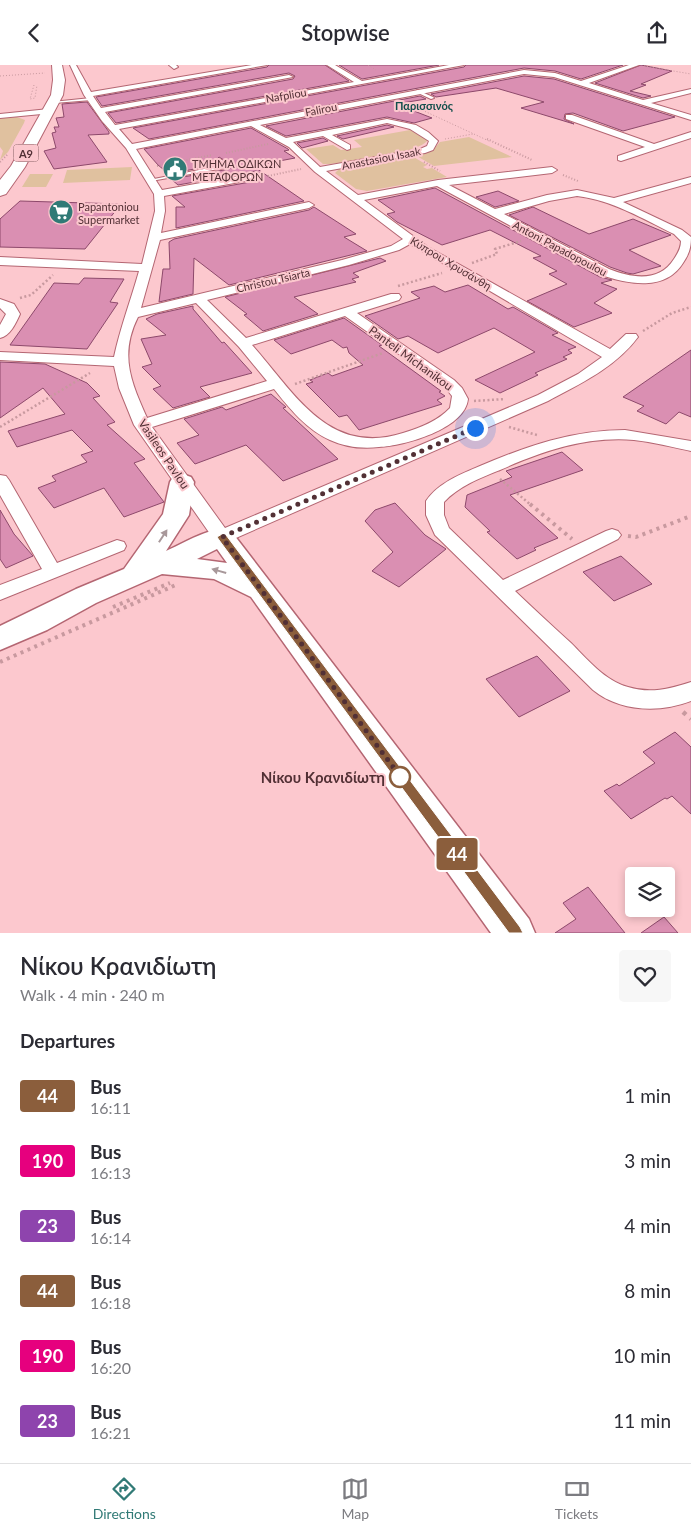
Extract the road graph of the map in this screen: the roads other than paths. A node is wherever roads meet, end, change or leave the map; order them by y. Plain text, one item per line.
1 (73, 65) edge
2 (264, 65) edge
3 (330, 65) edge
4 (414, 65) edge
5 (461, 65) edge
6 (615, 65) edge
7 (632, 66) edge
8 (276, 69) dead end
9 (48, 71) edge
10 (428, 71) junction
11 (360, 82) junction
12 (582, 83) junction
13 (418, 91) junction
14 (691, 91) edge
15 (89, 97) junction
16 (278, 97) junction
17 (432, 99) road end
18 (642, 102) junction
19 (46, 109) junction
20 (99, 111) junction
21 (311, 111) junction
22 (0, 116) edge
23 (569, 117) dead end
24 (691, 118) edge
25 (251, 123) junction
26 (113, 128) junction
27 (323, 133) junction
28 (691, 135) edge
29 (286, 141) junction
30 (130, 147) junction
31 (347, 147) dead end
32 (654, 147) junction
33 (621, 158) dead end
34 (220, 160) dead end
35 (316, 168) junction
36 (552, 170) road end
37 (0, 175) edge
38 (256, 176) road end
39 (151, 180) junction
40 (691, 180) edge
41 (438, 183) junction
42 (0, 191) edge
43 (159, 194) junction
44 (357, 198) junction
45 (612, 202) junction
46 (309, 205) dead end
47 (494, 213) junction
48 (155, 239) junction
49 (410, 239) junction
50 (151, 253) junction
51 (0, 261) edge
52 (114, 267) junction
53 (0, 268) edge
54 (145, 272) junction
55 (395, 297) dead end
56 (198, 298) junction
57 (2, 303) edge
58 (347, 312) junction
59 (133, 314) junction
60 (0, 334) edge
61 (631, 337) road end
62 (243, 343) junction
63 (0, 356) edge
64 (611, 357) junction
65 (115, 361) junction
66 (280, 386) junction
67 (142, 425) junction
68 (691, 445) edge
69 (182, 482) junction
70 (2, 486) edge
71 (612, 535) road end
72 (222, 537) junction
73 (117, 546) dead end
74 (159, 565) junction
75 (53, 572) junction
76 (134, 575) junction
77 (501, 589) junction
78 (263, 591) junction
79 (0, 593) edge
80 (86, 596) junction
81 (0, 623) edge
82 (0, 639) edge
83 (691, 691) edge
84 (515, 933) edge

1 - 15 street
2 - 15 street
3 - 11 street
4 - 10 street
5 - 10 street, Nafpliou
6 - 7 street
7 - 12 street
8 - 20 street
9 - 19 main road, A9
9 - 19 main road, A9
10 - 11 street, Nafpliou
11 - 16 street, Nafpliou
12 - 13 street, Falirou
12 - 18 street, Falirou
13 - 17 lane
13 - 21 street, Falirou
14 - 18 street
15 - 19 lane
15 - 20 street
16 - 21 street
16 - 26 street, Nafpliou
18 - 24 street, Falirou
19 - 22 street
19 - 37 main road, A9
19 - 42 main road, A9
20 - 26 street
21 - 25 street, Falirou
23 - 32 street
25 - 29 street, Κύπρου Χρυσάνθη
25 - 30 street, Falirou
26 - 30 street
27 - 29 street, Anastasiou Isaak
27 - 31 street
27 - 35 street, Anastasiou Isaak
28 - 32 street
29 - 35 street, Κύπρου Χρυσάνθη
30 - 39 street
32 - 33 street
34 - 39 lane
35 - 44 street, Κύπρου Χρυσάνθη
36 - 41 street
38 - 43 street
39 - 43 street
40 - 45 street
41 - 44 street
41 - 47 street, Antoni Papadopoulou
43 - 48 street, Vasileos Pavlou
44 - 49 street, Κύπρου Χρυσάνθη
45 - 47 street
45 - 47 street, Antoni Papadopoulou
46 - 48 street
48 - 50 street, Vasileos Pavlou
49 - 56 street, Christou Tsiarta
49 - 64 street, Κύπρου Χρυσάνθη
50 - 52 street
50 - 54 street, Vasileos Pavlou
51 - 52 street
52 - 54 street
53 - 54 street
54 - 59 street, Vasileos Pavlou
55 - 58 street
56 - 59 street, Christou Tsiarta
56 - 62 street
57 - 60 street
58 - 62 street
58 - 66 street, Panteli Michanikou
59 - 65 street, Vasileos Pavlou
61 - 64 street
62 - 66 street
63 - 65 street
64 - 72 street
65 - 67 street, Vasileos Pavlou
66 - 67 street
67 - 69 street, Vasileos Pavlou
68 - 77 street
69 - 72 street, Vasileos Pavlou
76 -> 69 main road
70 - 75 street
71 - 77 street
72 - 74 main road
72 - 78 main road
73 - 75 street
74 - 76 main road
78 -> 74 main road
75 - 79 street
76 - 80 main road
77 - 83 street
78 - 84 main road
80 - 81 main road
80 - 82 main road

